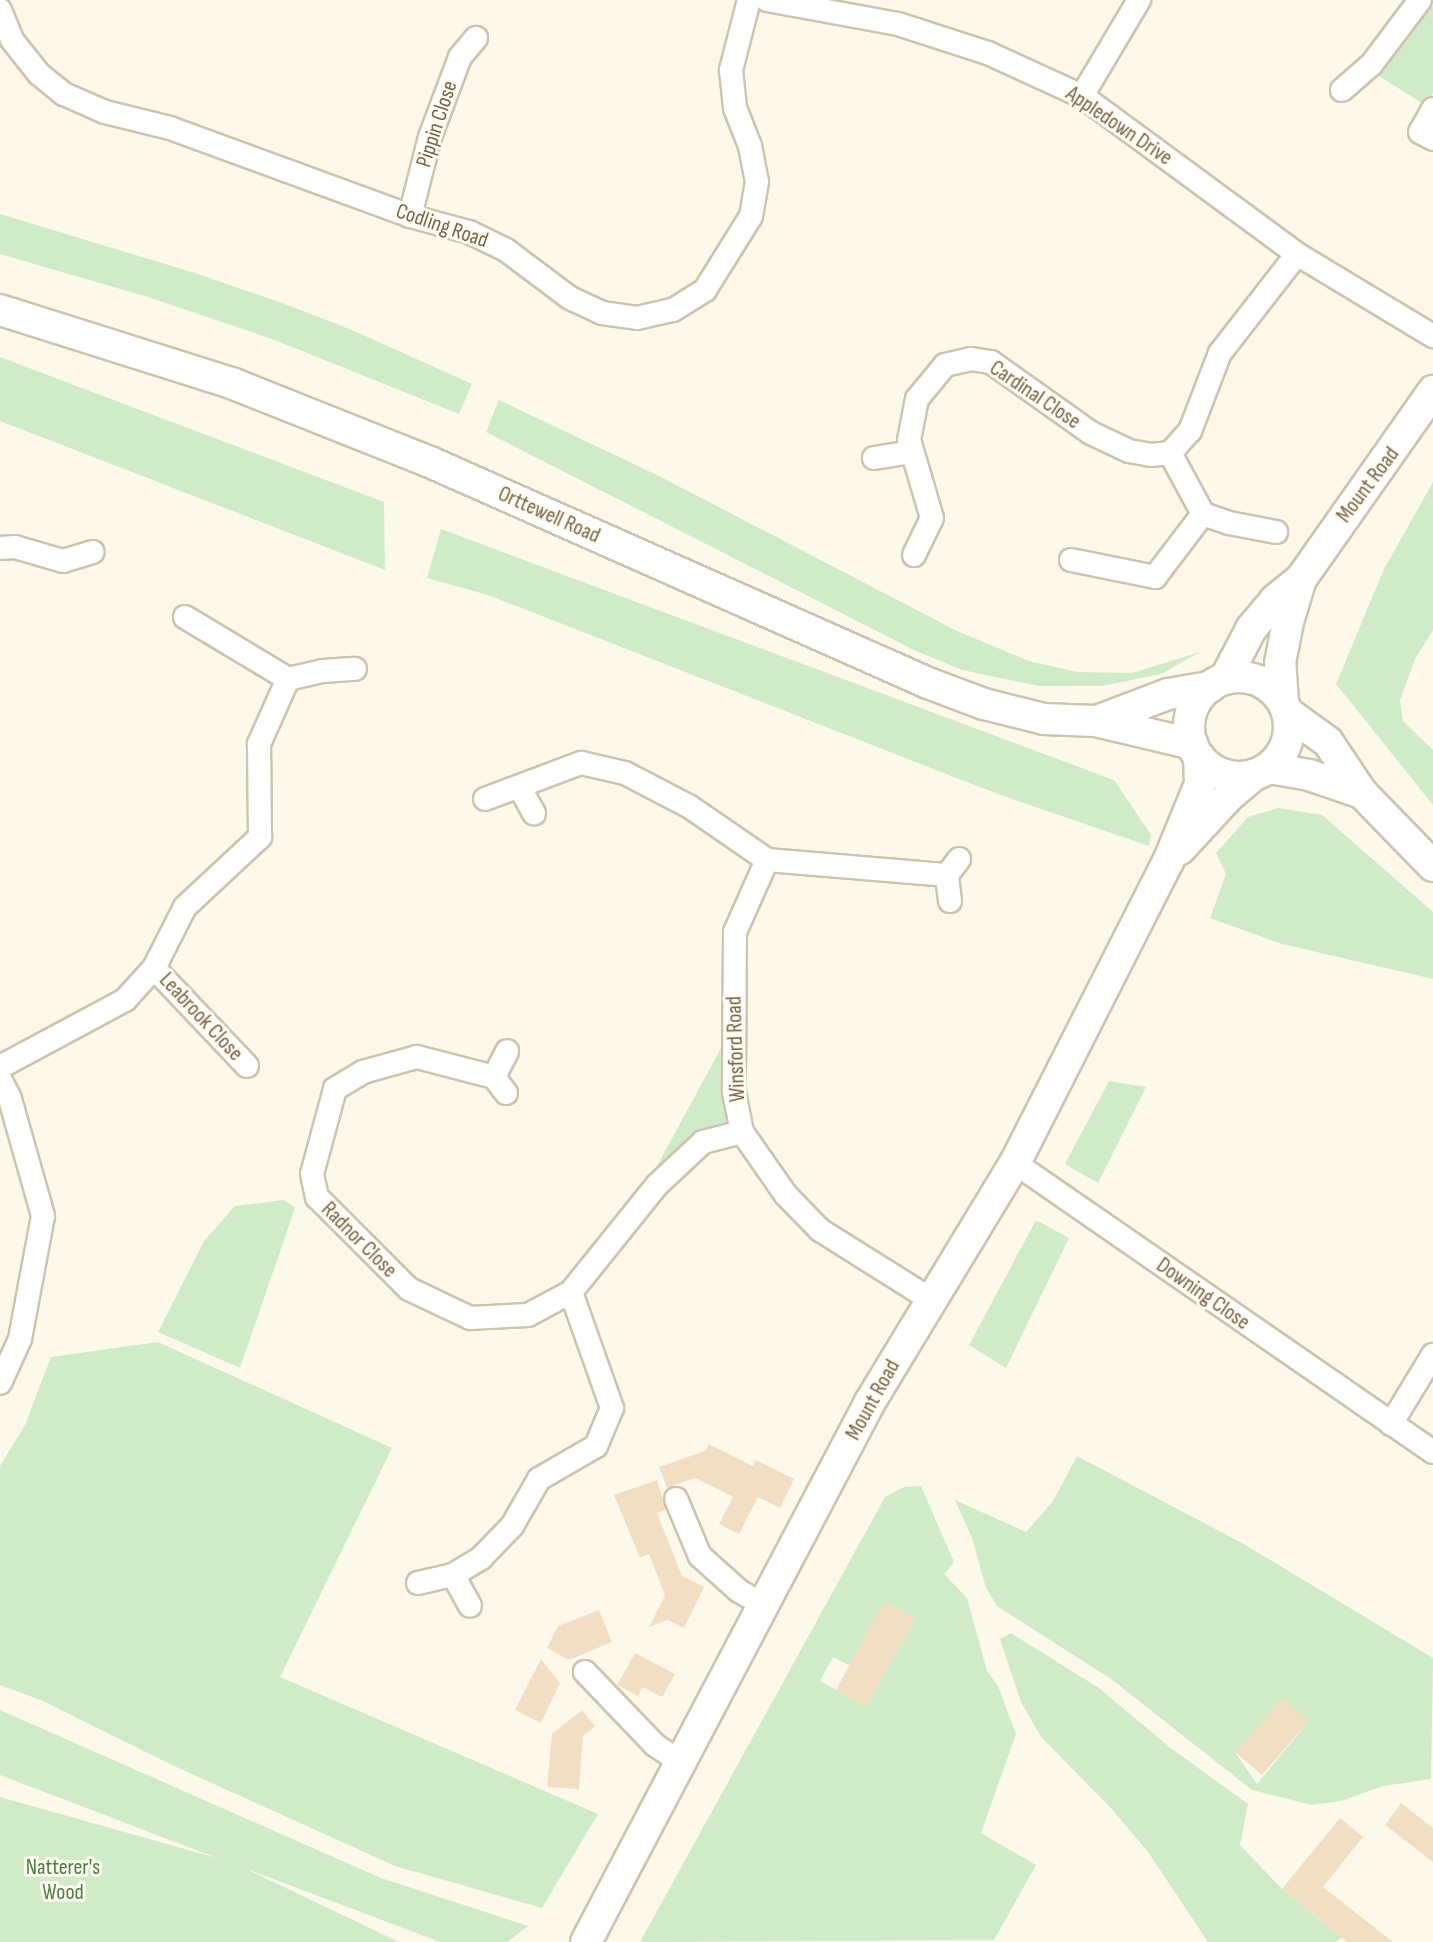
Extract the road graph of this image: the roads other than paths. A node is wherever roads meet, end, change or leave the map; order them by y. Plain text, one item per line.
1 (749, 0) edge
2 (767, 0) edge
3 (1139, 0) edge
4 (1420, 0) edge
5 (0, 10) edge
6 (476, 38) dead end
7 (1342, 90) dead end
8 (1082, 96) junction
9 (1433, 109) edge
10 (1433, 139) edge
11 (410, 216) junction
12 (1297, 254) junction
13 (0, 310) edge
14 (1433, 336) edge
15 (1433, 391) edge
16 (910, 452) junction
17 (1170, 453) junction
18 (874, 458) dead end
19 (1203, 514) junction
20 (1276, 532) dead end
21 (0, 548) edge
22 (93, 552) dead end
23 (914, 555) dead end
24 (1071, 560) dead end
25 (1301, 579) junction
26 (185, 617) dead end
27 (355, 669) dead end
28 (288, 679) junction
29 (1217, 683) junction
30 (1285, 707) junction
31 (1095, 721) junction
32 (1195, 750) junction
33 (1261, 772) junction
34 (520, 788) junction
35 (1362, 793) junction
36 (485, 799) dead end
37 (534, 813) dead end
38 (767, 860) junction
39 (1168, 862) junction
40 (1433, 866) edge
41 (950, 901) dead end
42 (154, 968) junction
43 (507, 1051) dead end
44 (247, 1066) dead end
45 (0, 1067) edge
46 (0, 1079) edge
47 (742, 1132) junction
48 (1015, 1163) junction
49 (571, 1292) junction
50 (930, 1299) junction
51 (1433, 1355) edge
52 (0, 1383) edge
53 (1391, 1424) junction
54 (1433, 1452) edge
55 (676, 1499) dead end
56 (453, 1575) junction
57 (418, 1583) dead end
58 (764, 1605) junction
59 (470, 1606) dead end
60 (585, 1672) dead end
61 (679, 1761) junction
62 (586, 1942) edge

1 - 11 street, Codling Road
2 - 8 street, Appledown Drive
3 - 8 street
4 - 7 street
5 - 11 street, Codling Road
6 - 11 street, Pippin Close
8 - 12 street, Appledown Drive
9 - 10 street
12 - 14 street, Appledown Drive
12 - 17 street
13 - 31 street, Orttewell Road
15 - 25 street, Mount Road
16 - 17 street, Cardinal Close
16 - 18 street
16 - 23 street, Cardinal Close
17 - 19 street
19 - 20 street
19 - 24 street
21 - 22 street
25 - 29 street, Mount Road
25 - 30 street, Mount Road
26 - 28 street
27 - 28 street
28 - 42 street, Leabrook Close
29 - 30 street
29 - 31 street, Orttewell Road
29 - 32 street
30 - 33 street
30 - 35 street
31 - 32 street, Orttewell Road
32 - 33 street
32 - 39 street, Mount Road
33 - 35 street
33 - 39 street, Mount Road
34 - 36 street
34 - 37 street
34 - 38 street
35 - 40 street
38 - 41 street
38 - 47 street, Winsford Road
39 - 48 street, Mount Road
42 - 44 street, Leabrook Close
42 - 45 street, Leabrook Close
43 - 49 street, Radnor Close
46 - 52 street
47 - 49 street, Radnor Close
47 - 50 street, Winsford Road
48 - 50 street, Mount Road
48 - 53 street, Downing Close
49 - 56 street
50 - 58 street, Mount Road
51 - 53 street
53 - 54 street, Downing Close
55 - 58 street
56 - 57 street
56 - 59 street
58 - 61 street, Mount Road
60 - 61 street
61 - 62 street, Mount Road

